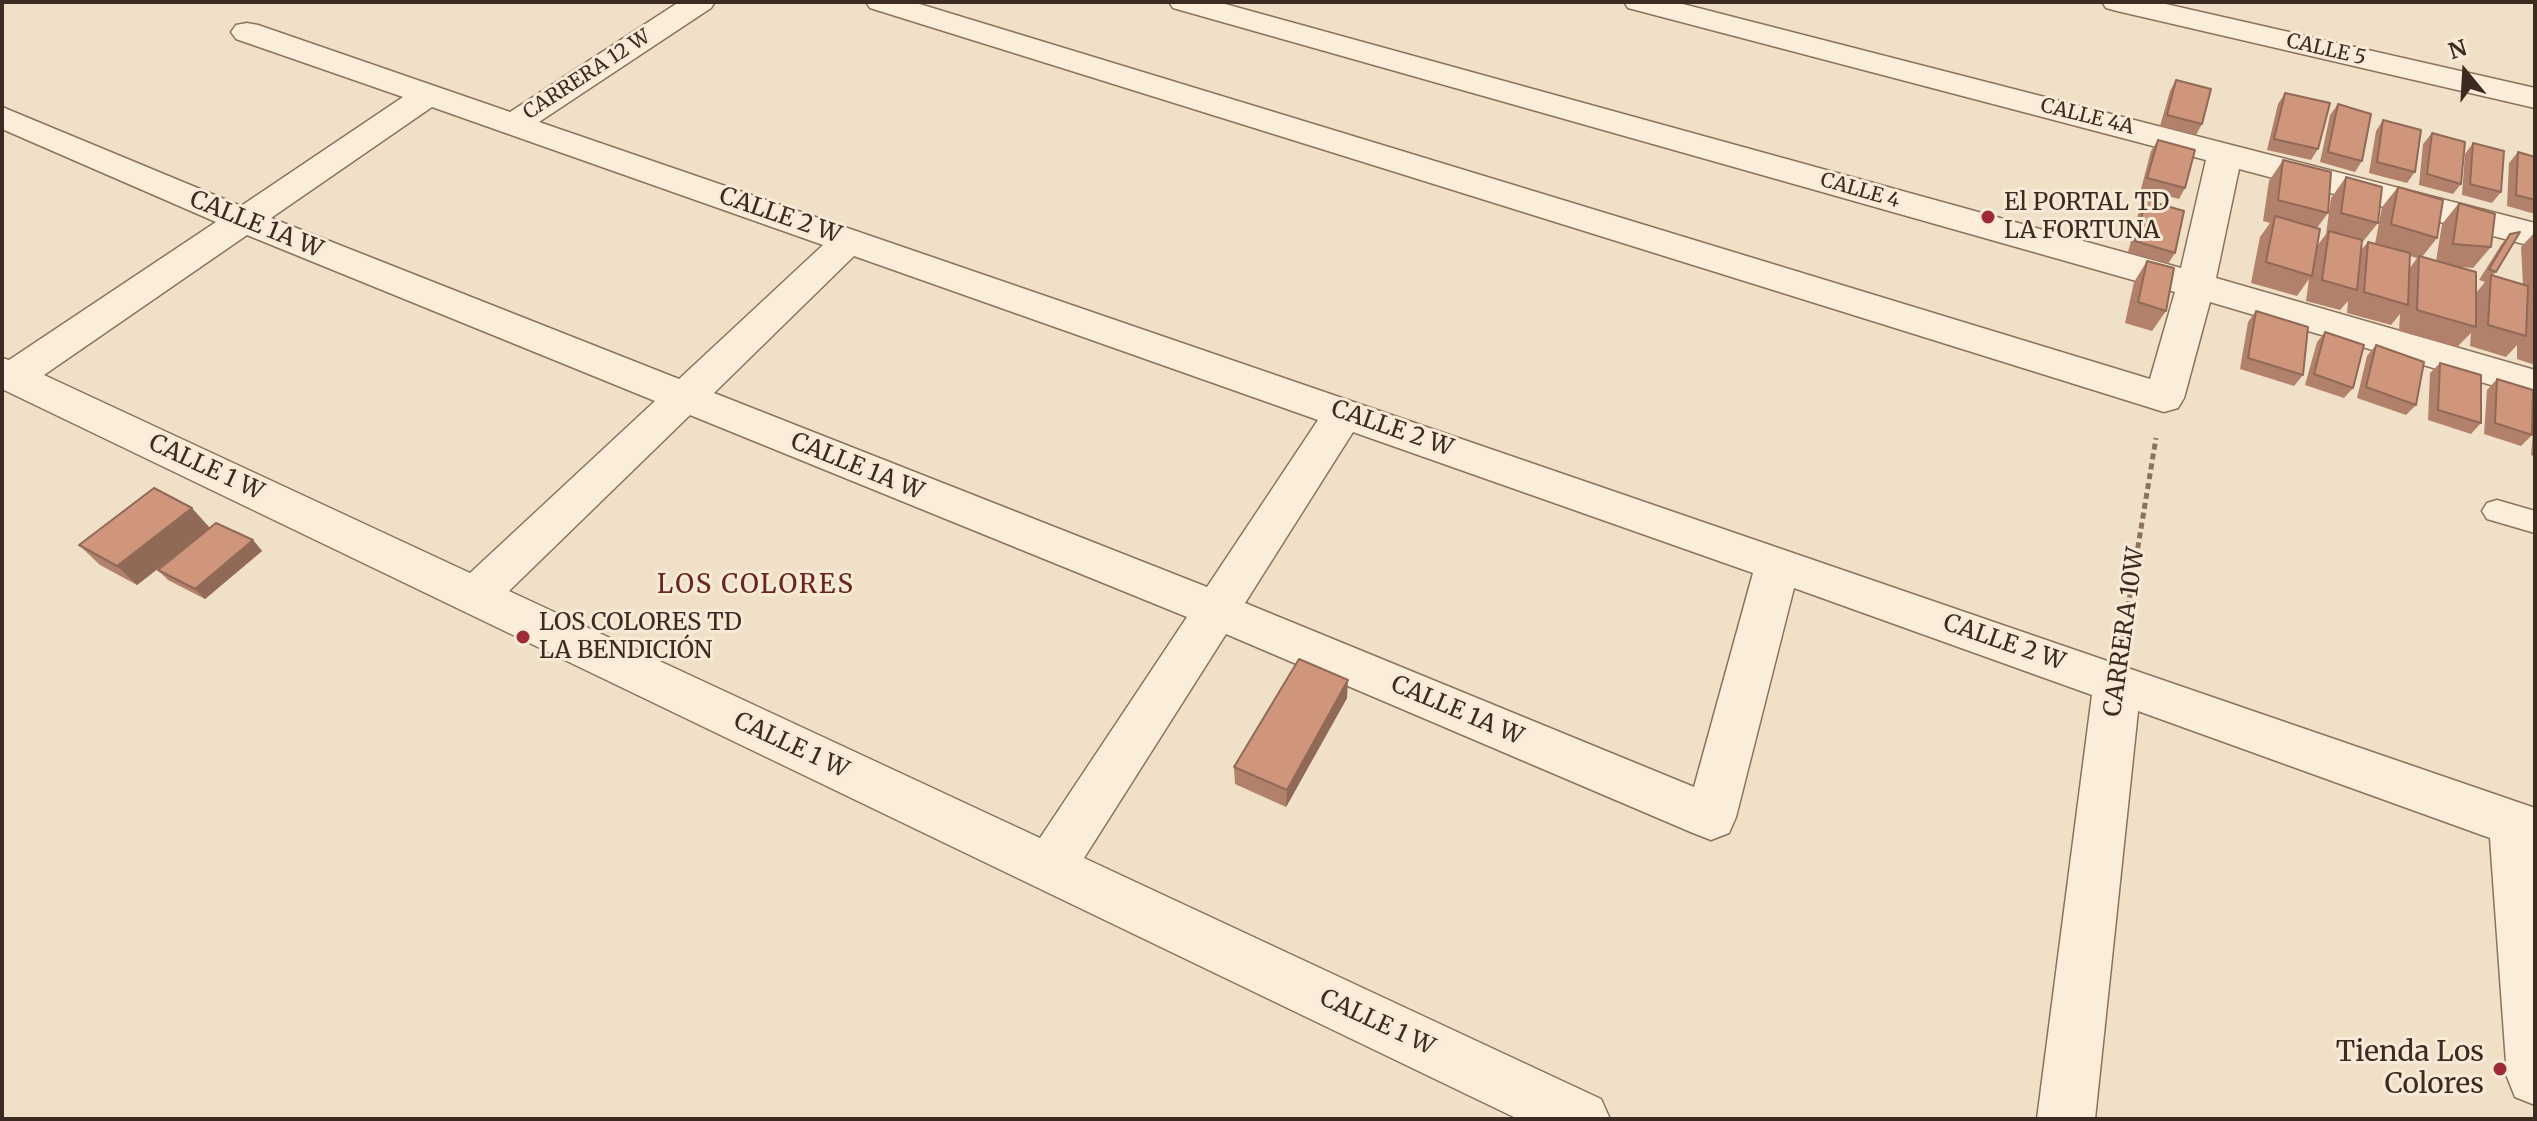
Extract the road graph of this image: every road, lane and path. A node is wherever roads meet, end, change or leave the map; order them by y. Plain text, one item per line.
1 (700, 2) edge
2 (881, 2) edge
3 (1184, 2) edge
4 (1639, 2) edge
5 (2122, 3) edge
6 (247, 32) dead end
7 (428, 95) junction
8 (2535, 98) edge
9 (2, 117) edge
10 (515, 123) junction
11 (2225, 152) junction
12 (243, 220) junction
13 (2535, 235) edge
14 (849, 241) junction
15 (2196, 285) junction
16 (8, 374) edge
17 (2535, 384) edge
18 (684, 397) junction
19 (2164, 398) junction
20 (1344, 413) junction
21 (2497, 511) dead end
22 (2535, 522) edge
23 (1778, 564) junction
24 (475, 596) junction
25 (1216, 610) junction
26 (2117, 683) junction
27 (2525, 828) edge
28 (1049, 868) junction
29 (2535, 1077) edge
30 (1581, 1119) edge
31 (2066, 1119) edge

1 - 10 street, CARRERA 12 W
2 - 19 street
3 - 15 street, CALLE 4
4 - 11 street, CALLE 4A
5 - 8 street, CALLE 5
6 - 7 street, CALLE 2 W
7 - 10 street, CALLE 2 W
7 - 12 street
9 - 12 street, CALLE 1A W
10 - 14 street, CALLE 2 W
11 - 13 street, CALLE 4A
11 - 15 street
12 - 16 street
12 - 18 street, CALLE 1A W
14 - 18 street
14 - 20 street, CALLE 2 W
15 - 17 street, CALLE 4
15 - 19 street
16 - 24 street, CALLE 1 W
18 - 24 street
18 - 25 street, CALLE 1A W
19 - 26 path, CARRERA 10W
20 - 23 street, CALLE 2 W
20 - 25 street
21 - 22 lane
23 - 25 street, CALLE 1A W
23 - 26 street, CALLE 2 W
24 - 28 street, CALLE 1 W
25 - 28 street
26 - 27 street, CALLE 2 W
26 - 31 street, CARRERA 10W
27 - 29 street
28 - 30 street, CALLE 1 W

